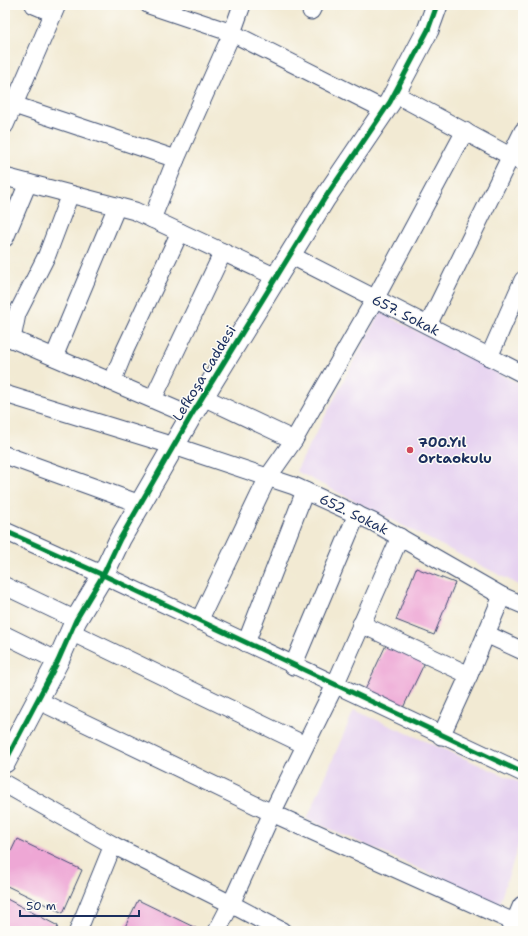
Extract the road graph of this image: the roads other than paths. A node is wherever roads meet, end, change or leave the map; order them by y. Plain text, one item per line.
1 (34, 5) edge
2 (149, 5) edge
3 (242, 5) edge
4 (437, 5) edge
5 (55, 9) edge
6 (176, 9) edge
7 (232, 33) junction
8 (390, 102) junction
9 (14, 105) junction
10 (5, 125) edge
11 (523, 131) edge
12 (465, 132) junction
13 (176, 159) junction
14 (517, 159) edge
15 (5, 177) edge
16 (28, 183) junction
17 (70, 194) junction
18 (117, 206) junction
19 (152, 219) junction
20 (180, 232) junction
21 (5, 238) edge
22 (223, 252) junction
23 (290, 255) junction
24 (276, 277) junction
25 (523, 280) edge
26 (375, 299) junction
27 (428, 325) junction
28 (8, 337) edge
29 (489, 356) junction
30 (54, 357) junction
31 (523, 374) edge
32 (112, 382) junction
33 (5, 394) edge
34 (203, 397) junction
35 (153, 400) junction
36 (191, 416) junction
37 (294, 440) junction
38 (174, 446) junction
39 (5, 455) edge
40 (268, 477) junction
41 (305, 491) junction
42 (140, 504) junction
43 (356, 514) junction
44 (5, 531) edge
45 (400, 537) junction
46 (103, 575) junction
47 (5, 586) edge
48 (502, 596) junction
49 (523, 606) edge
50 (199, 621) junction
51 (361, 624) junction
52 (73, 626) junction
53 (486, 634) junction
54 (5, 636) edge
55 (246, 643) junction
56 (523, 651) edge
57 (58, 661) junction
58 (293, 666) junction
59 (469, 675) junction
60 (335, 685) junction
61 (37, 700) junction
62 (441, 736) junction
63 (305, 745) junction
64 (5, 762) edge
65 (523, 773) edge
66 (5, 784) edge
67 (272, 814) junction
68 (112, 845) junction
69 (231, 904) junction
70 (517, 920) edge
71 (78, 931) edge
72 (217, 931) edge
73 (282, 931) edge

1 - 5 street
2 - 6 street
3 - 7 street
4 - 8 street, Lefkoşa Caddesi
5 - 9 street
6 - 7 street
7 - 8 street
7 - 13 street
8 - 12 street
8 - 23 street, Lefkoşa Caddesi
9 - 10 street
9 - 13 street
11 - 14 street
12 - 14 street
12 - 26 street
13 - 19 street
14 - 27 street
15 - 16 street
16 - 17 street
16 - 21 street
17 - 18 street
17 - 28 street
18 - 19 street
18 - 30 street
19 - 20 street
20 - 22 street
20 - 32 street
22 - 24 street
22 - 35 street
23 - 24 street, Lefkoşa Caddesi
23 - 26 street, 657. Sokak
24 - 34 street, Lefkoşa Caddesi
25 - 29 street
26 - 27 street, 657. Sokak
26 - 37 street
27 - 29 street, 657. Sokak
28 - 30 street
29 - 31 street, 657. Sokak
30 - 32 street
32 - 35 street
33 - 38 street, 652. Sokak
34 - 36 street, Lefkoşa Caddesi
34 - 37 street
35 - 36 street
36 - 38 street, Lefkoşa Caddesi
37 - 40 street
38 - 40 street, 652. Sokak
38 - 42 street, Lefkoşa Caddesi
39 - 42 street
40 - 41 street, 652. Sokak
40 - 50 street
41 - 43 street, 652. Sokak
41 - 55 street
42 - 46 street, Lefkoşa Caddesi
43 - 45 street, 652. Sokak
43 - 58 street
44 - 46 street
45 - 48 street, 652. Sokak
45 - 51 street
46 - 50 street
46 - 52 street, Lefkoşa Caddesi
47 - 52 street
48 - 49 street, 652. Sokak
48 - 53 street
50 - 55 street
51 - 59 street
51 - 60 street
52 - 57 street, Lefkoşa Caddesi
52 - 63 street
53 - 56 street
53 - 59 street
54 - 57 street
55 - 58 street
57 - 61 street, Lefkoşa Caddesi
58 - 60 street
59 - 62 street
60 - 62 street
60 - 63 street
61 - 64 street, Lefkoşa Caddesi
61 - 67 street
62 - 65 street
63 - 67 street
66 - 68 street
67 - 69 street
67 - 70 street
68 - 69 street
68 - 71 street
69 - 72 street
69 - 73 street

